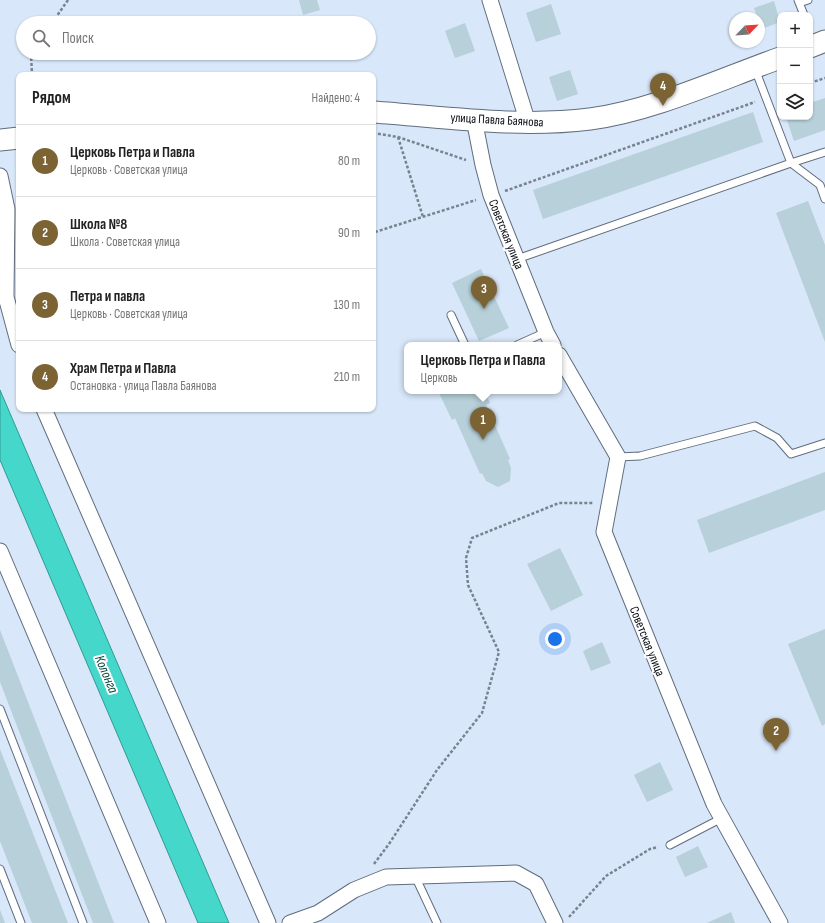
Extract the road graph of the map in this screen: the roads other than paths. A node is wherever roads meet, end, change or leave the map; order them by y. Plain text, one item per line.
1 (490, 0) edge
2 (808, 0) edge
3 (799, 2) edge
4 (803, 12) edge
5 (777, 59) edge
6 (754, 67) junction
7 (376, 112) edge
8 (474, 119) junction
9 (528, 123) junction
10 (16, 138) edge
11 (0, 140) edge
12 (825, 152) edge
13 (791, 163) junction
14 (0, 176) edge
15 (825, 199) edge
16 (517, 259) junction
17 (451, 315) dead end
18 (546, 332) junction
19 (16, 335) edge
20 (464, 342) edge
21 (524, 342) edge
22 (552, 342) edge
23 (562, 360) edge
24 (45, 412) edge
25 (825, 444) edge
26 (618, 457) junction
27 (0, 551) edge
28 (0, 709) edge
29 (722, 818) junction
30 (670, 845) road end
31 (0, 869) edge
32 (415, 876) junction
33 (560, 921) edge
34 (21, 923) edge
35 (83, 923) edge
36 (158, 923) edge
37 (268, 923) edge
38 (290, 923) edge
39 (436, 923) edge
40 (780, 923) edge

1 - 9 street
2 - 3 lane
3 - 4 lane
5 - 6 main road, улица Павла Баянова
6 - 9 main road, улица Павла Баянова
6 - 13 lane
7 - 8 main road, улица Павла Баянова
8 - 9 main road, улица Павла Баянова
8 - 16 street, Советская улица
10 - 11 main road
12 - 13 lane
13 - 15 lane
13 - 16 lane
14 - 19 street
16 - 18 street, Советская улица
17 - 20 lane
18 - 21 lane
18 - 22 street, Советская улица
23 - 26 street
24 - 37 street
25 - 26 lane
26 - 29 street, Советская улица
27 - 36 street
28 - 35 lane
29 - 30 lane
29 - 40 street, Советская улица
31 - 34 lane
32 - 33 street
32 - 38 street
32 - 39 lane

